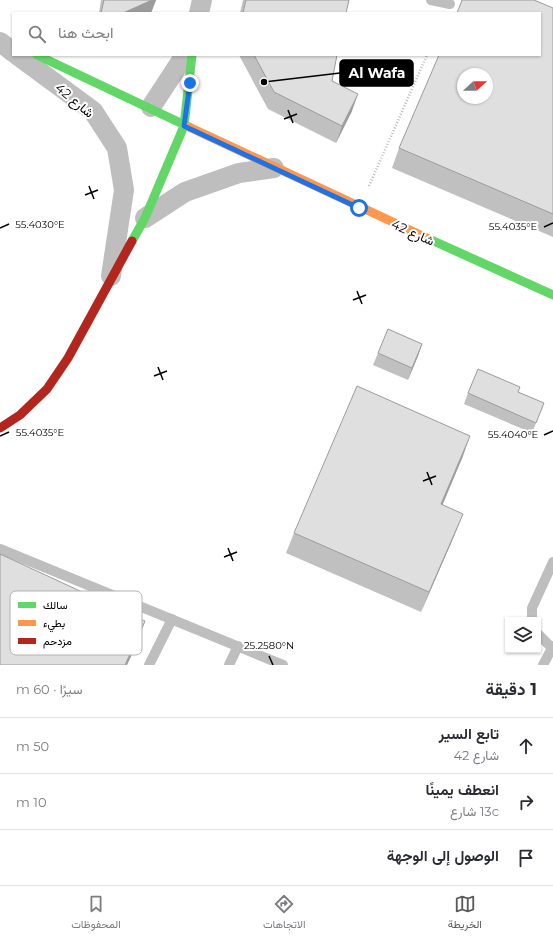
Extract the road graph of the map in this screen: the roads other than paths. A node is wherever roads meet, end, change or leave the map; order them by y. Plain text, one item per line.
1 (202, 0) edge
2 (432, 0) edge
3 (450, 4) dead end
4 (199, 12) edge
5 (0, 38) edge
6 (0, 42) edge
7 (12, 44) edge
8 (12, 51) edge
9 (18, 56) edge
10 (39, 56) edge
11 (184, 56) edge
12 (192, 56) edge
13 (151, 107) junction
14 (184, 126) junction
15 (274, 168) junction
16 (145, 218) junction
17 (112, 276) junction
18 (553, 295) edge
19 (0, 428) edge
20 (0, 549) edge
21 (553, 562) edge
22 (102, 591) edge
23 (142, 608) edge
24 (532, 617) edge
25 (172, 620) junction
26 (541, 637) edge
27 (238, 646) junction
28 (553, 649) edge
29 (150, 665) edge
30 (229, 665) edge
31 (283, 665) edge
32 (543, 665) edge

1 - 4 street
2 - 3 lane
5 - 7 street
6 - 8 street
9 - 17 street, شارع 42
10 - 13 street, شارع 42
11 - 13 street
12 - 14 street
13 - 14 street, شارع 42
14 - 15 street, شارع 42
14 - 16 street, شارع 42
15 - 16 street, شارع 42
15 - 18 street, شارع 42
16 - 17 street, شارع 42
17 - 19 street, شارع 42
20 - 22 lane
21 - 24 lane
23 - 25 lane
25 - 27 lane
25 - 29 lane
26 - 28 lane
27 - 30 lane
27 - 31 lane
28 - 32 lane

